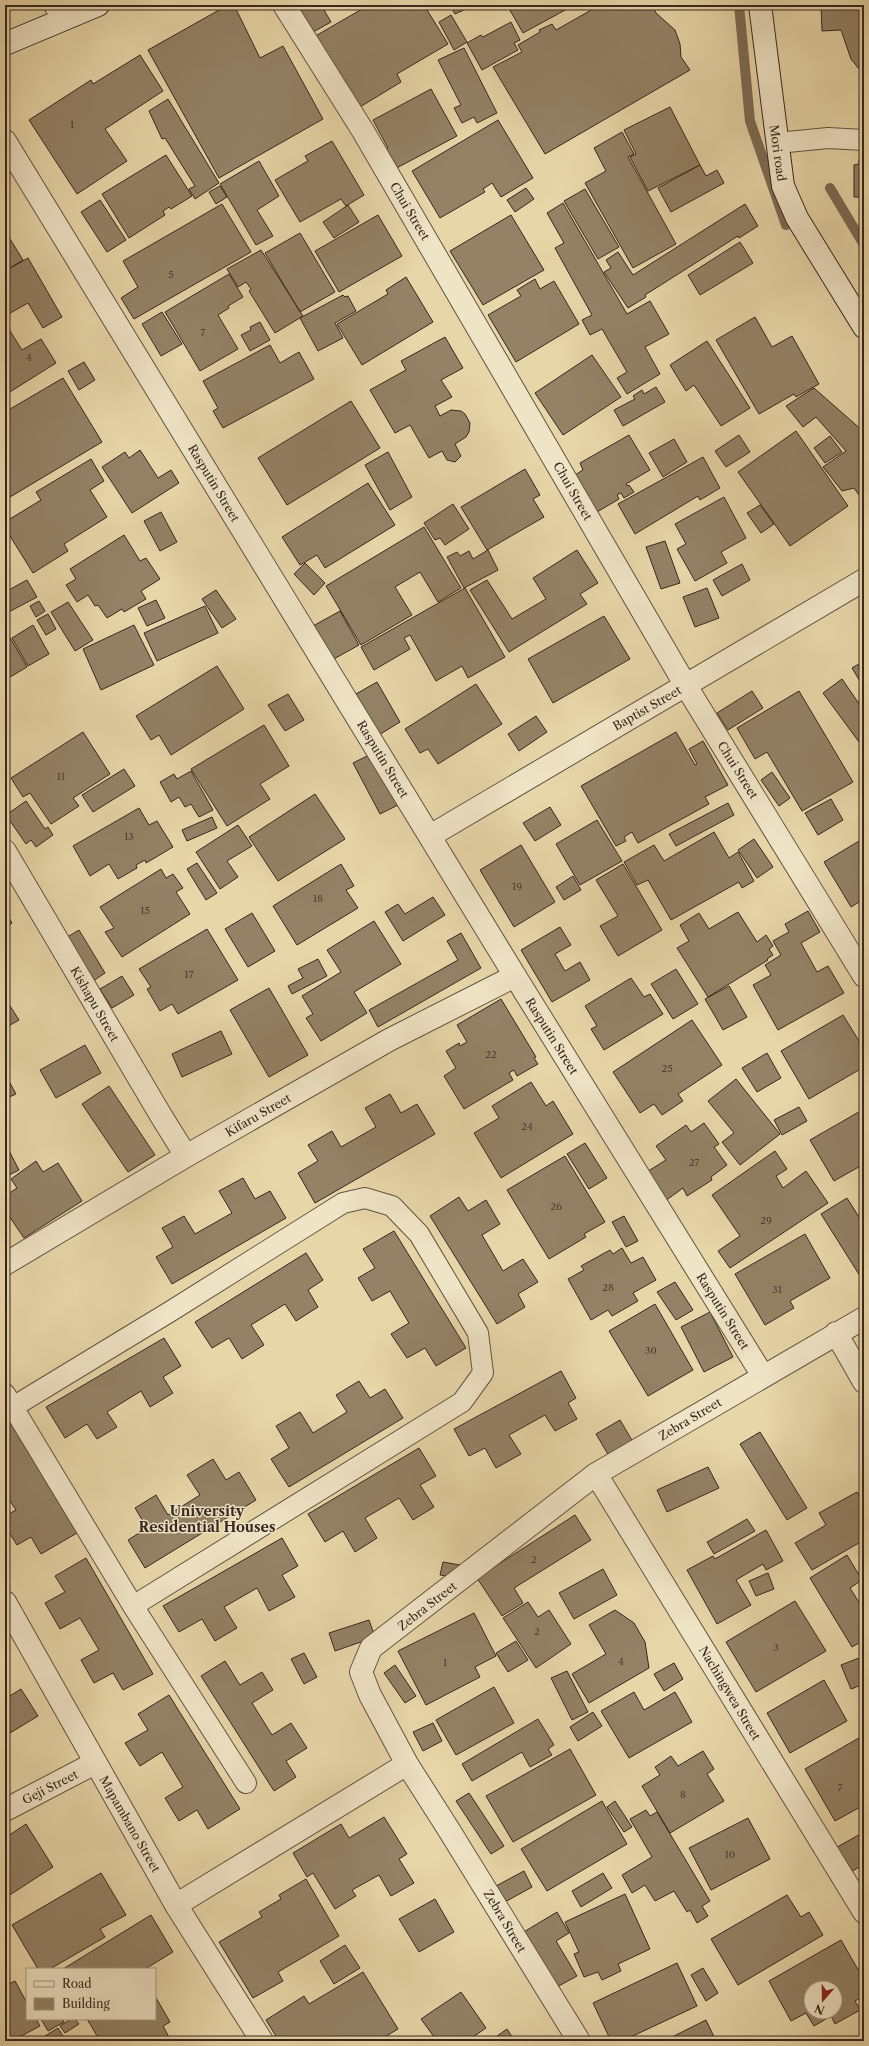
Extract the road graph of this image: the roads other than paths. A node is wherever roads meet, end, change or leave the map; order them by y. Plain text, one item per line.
1 (98, 5) edge
2 (284, 5) edge
3 (760, 5) edge
4 (60, 12) edge
5 (5, 44) edge
6 (859, 138) edge
7 (5, 141) edge
8 (777, 143) junction
9 (864, 327) edge
10 (864, 580) edge
11 (686, 686) junction
12 (430, 836) junction
13 (5, 851) edge
14 (516, 976) junction
15 (864, 976) edge
16 (186, 1156) junction
17 (5, 1264) edge
18 (864, 1318) edge
19 (836, 1333) junction
20 (763, 1376) junction
21 (864, 1382) edge
22 (9, 1401) edge
23 (596, 1474) junction
24 (5, 1602) edge
25 (133, 1606) junction
26 (95, 1764) junction
27 (407, 1764) junction
28 (246, 1783) dead end
29 (5, 1810) edge
30 (176, 1905) junction
31 (864, 1912) edge
32 (262, 2041) edge
33 (579, 2041) edge

1 - 4 street
2 - 11 street, Chui Street
3 - 8 street, Mori road
4 - 5 street
6 - 8 lane
7 - 12 street, Rasputin Street
8 - 9 street, Mori road
10 - 11 street, Baptist Street
11 - 12 street, Baptist Street
11 - 15 street, Chui Street
12 - 14 street, Rasputin Street
13 - 16 street, Kishapu Street
14 - 16 street, Kifaru Street
14 - 20 street, Rasputin Street
16 - 17 street, Kifaru Street
18 - 19 street, Zebra Street
19 - 20 street, Zebra Street
19 - 21 street
20 - 23 street, Zebra Street
22 - 25 lane
22 - 25 lane
23 - 27 street, Zebra Street
23 - 31 street, Nachingwea Street
24 - 26 street, Mapambano Street
25 - 28 lane
26 - 29 street, Geji Street
26 - 30 street, Mapambano Street
27 - 30 street
27 - 33 street, Zebra Street
30 - 32 street, Mapambano Street

